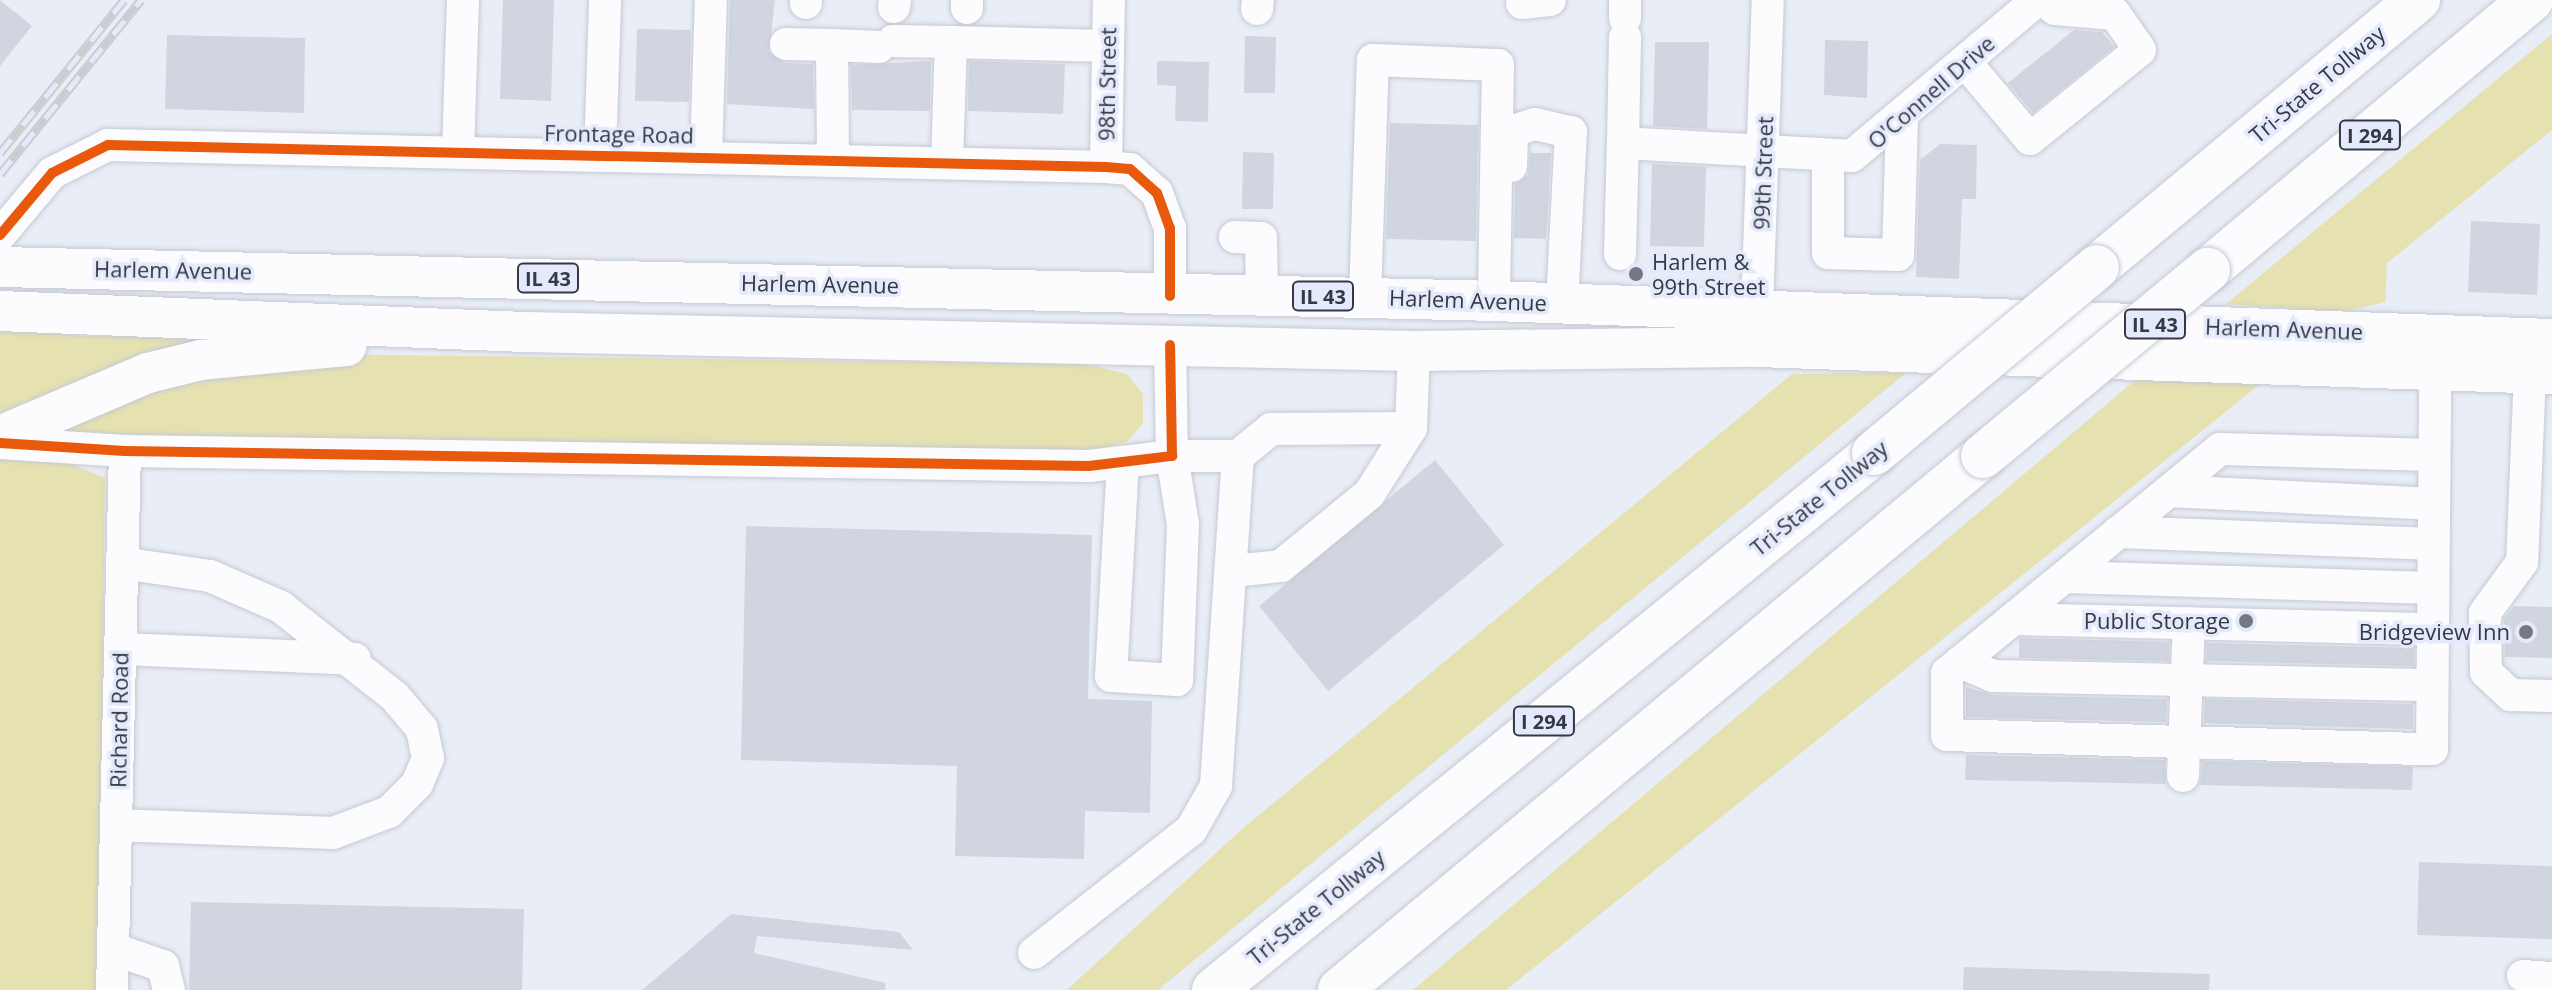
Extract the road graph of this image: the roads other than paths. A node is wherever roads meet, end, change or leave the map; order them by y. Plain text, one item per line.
1 (463, 0) edge
2 (605, 0) edge
3 (711, 0) edge
4 (1109, 0) edge
5 (1768, 0) edge
6 (2037, 0) edge
7 (2044, 0) edge
8 (2418, 0) edge
9 (2531, 0) edge
10 (1625, 18) edge
11 (951, 42) junction
12 (786, 44) dead end
13 (832, 45) junction
14 (1107, 46) junction
15 (1966, 63) junction
16 (1902, 118) junction
17 (1623, 143) junction
18 (458, 151) junction
19 (600, 154) junction
20 (1765, 155) junction
21 (706, 156) junction
22 (833, 158) junction
23 (1828, 160) junction
24 (947, 161) junction
25 (1106, 167) junction
26 (0, 235) edge
27 (1235, 237) dead end
28 (1620, 254) dead end
29 (0, 267) edge
30 (1262, 294) junction
31 (1170, 296) junction
32 (1365, 297) junction
33 (1501, 301) junction
34 (1562, 303) junction
35 (17, 311) edge
36 (1757, 328) junction
37 (526, 332) junction
38 (2552, 339) edge
39 (1170, 345) junction
40 (1414, 351) junction
41 (2435, 369) junction
42 (2541, 373) edge
43 (2540, 420) edge
44 (1411, 428) junction
45 (0, 436) edge
46 (0, 443) edge
47 (125, 451) junction
48 (2433, 455) junction
49 (1172, 456) junction
50 (1238, 456) junction
51 (1123, 462) junction
52 (2169, 491) junction
53 (2434, 504) junction
54 (2118, 532) junction
55 (2433, 544) junction
56 (122, 563) junction
57 (1232, 571) junction
58 (2064, 577) junction
59 (2433, 588) junction
60 (2013, 619) junction
61 (2189, 623) junction
62 (2433, 629) junction
63 (120, 649) junction
64 (355, 659) junction
65 (1960, 662) junction
66 (2186, 680) junction
67 (2432, 685) junction
68 (2552, 696) edge
69 (2184, 742) junction
70 (2183, 776) dead end
71 (116, 825) junction
72 (113, 949) junction
73 (1034, 953) dead end
74 (1345, 986) edge
75 (112, 990) edge
76 (169, 990) edge
77 (1214, 990) edge

1 - 18 street
2 - 19 street
3 - 21 street
4 - 14 street, 98th Street
5 - 20 street, 99th Street
6 - 15 street, O'Connell Drive
7 - 15 street
8 - 77 highway, Tri-State Tollway / I 294, bridge
9 - 74 highway, I 294, bridge
10 - 17 street
11 - 13 street
11 - 14 street
11 - 24 street
12 - 13 street
13 - 22 street
14 - 25 street, 98th Street
15 - 16 street, O'Connell Drive
16 - 23 street, O'Connell Drive
16 - 23 street
17 - 20 street, O'Connell Drive
17 - 28 street
18 - 19 street, Frontage Road
18 - 26 street, Frontage Road
19 - 21 street, Frontage Road
20 - 23 street, O'Connell Drive
20 - 36 street, 99th Street
21 - 22 street, Frontage Road
22 - 24 street, Frontage Road
24 - 25 street, Frontage Road
25 - 31 street, Frontage Road
27 - 30 street
29 - 31 main road, Harlem Avenue / IL 43
30 - 31 main road, Harlem Avenue / IL 43
30 - 32 main road, Harlem Avenue / IL 43
32 - 33 main road, Harlem Avenue / IL 43
32 - 33 street
33 - 34 main road, Harlem Avenue / IL 43
33 - 34 street
34 - 36 main road, Harlem Avenue / IL 43
35 - 37 main road, Harlem Avenue / IL 43
36 - 38 main road, Harlem Avenue / IL 43
36 - 40 main road, Harlem Avenue / IL 43
36 - 41 main road, Harlem Avenue / IL 43
37 - 39 main road, Harlem Avenue / IL 43
37 - 45 main road
39 - 40 main road, Harlem Avenue / IL 43
39 - 49 street
40 - 44 street
41 - 42 main road, Harlem Avenue / IL 43
41 - 48 street
42 - 43 street
43 - 68 street
44 - 50 street
44 - 57 street
46 - 47 street
47 - 51 street
47 - 56 street, Richard Road
48 - 52 street
48 - 53 street
49 - 50 street
49 - 51 street
49 - 51 street
50 - 57 street
52 - 53 street
52 - 54 street
53 - 55 street
54 - 55 street
54 - 58 street
55 - 59 street
56 - 63 street, Richard Road
56 - 64 street
57 - 73 street
58 - 59 street
58 - 60 street
59 - 62 street
60 - 61 street
60 - 65 street
61 - 62 street
61 - 66 street
62 - 67 street
63 - 64 street
63 - 71 street, Richard Road
64 - 71 street
65 - 66 street
65 - 69 street
66 - 67 street
66 - 69 street
67 - 69 street
69 - 70 street
71 - 72 street, Richard Road
72 - 75 street, Richard Road
72 - 76 street

